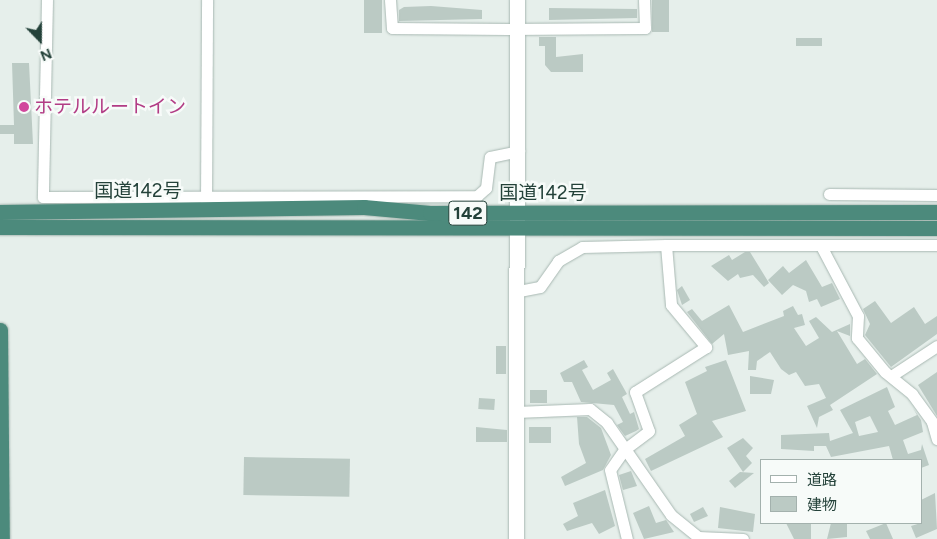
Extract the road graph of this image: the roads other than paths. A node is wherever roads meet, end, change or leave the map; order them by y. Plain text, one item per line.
1 (47, 0) edge
2 (207, 0) edge
3 (390, 0) edge
4 (518, 0) edge
5 (644, 0) edge
6 (518, 29) junction
7 (519, 151) junction
8 (829, 194) dead end
9 (937, 195) edge
10 (206, 203) junction
11 (0, 212) edge
12 (937, 212) edge
13 (520, 220) junction
14 (0, 227) edge
15 (937, 228) edge
16 (937, 245) edge
17 (666, 246) junction
18 (821, 246) junction
19 (518, 291) junction
20 (0, 330) edge
21 (937, 346) edge
22 (891, 376) junction
23 (516, 412) junction
24 (937, 439) edge
25 (624, 450) junction
26 (2, 539) edge
27 (516, 539) edge
28 (627, 539) edge
29 (743, 539) edge

1 - 10 street
2 - 10 street
3 - 6 street
4 - 6 street
5 - 6 street
6 - 7 street
7 - 10 street
7 - 13 street
8 - 9 street
10 - 11 highway, 国道142号 / 142
10 - 13 highway, 国道142号 / 142
12 - 13 highway, 国道142号 / 142
13 - 14 highway, 国道142号 / 142
13 - 15 highway, 国道142号 / 142
13 - 19 street
16 - 18 street
17 - 18 street
17 - 19 street
17 - 25 street
18 - 22 street
19 - 23 street
20 - 26 highway
21 - 22 street
22 - 24 street
23 - 25 street
23 - 27 street
25 - 28 street
25 - 29 street

